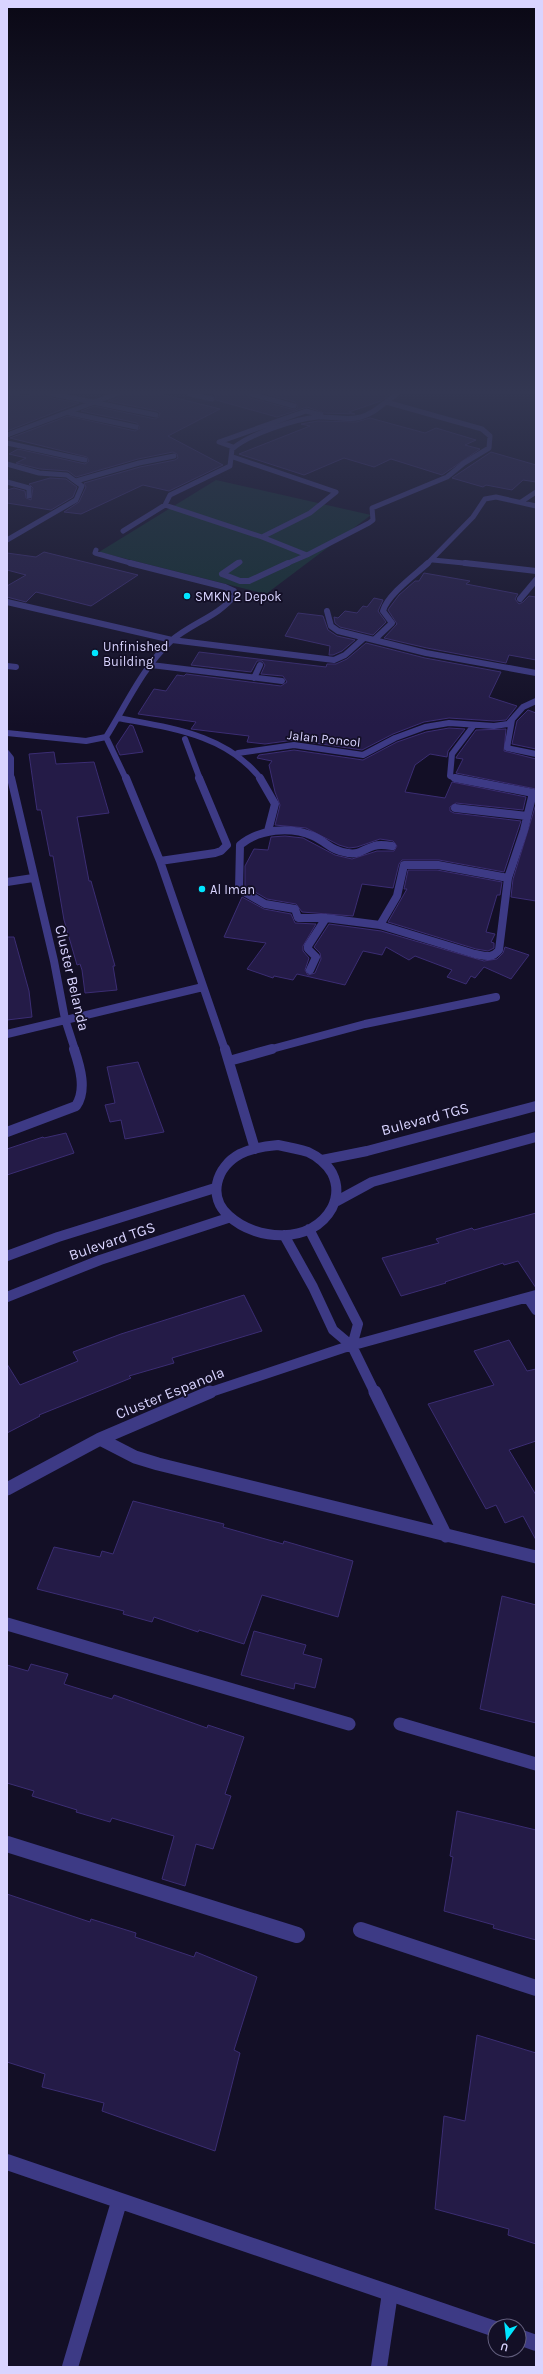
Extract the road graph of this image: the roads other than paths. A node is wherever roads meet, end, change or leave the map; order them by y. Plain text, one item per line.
1 (68, 505) edge
2 (165, 505) joint
3 (320, 505) edge
4 (380, 505) edge
5 (482, 505) edge
6 (123, 531) dead end
7 (262, 537) junction
8 (7, 540) edge
9 (96, 550) dead end
10 (307, 554) junction
11 (433, 560) junction
12 (240, 562) dead end
13 (536, 572) edge
14 (536, 580) edge
15 (520, 599) dead end
16 (7, 602) edge
17 (327, 611) dead end
18 (364, 638) junction
19 (172, 640) junction
20 (374, 640) junction
21 (151, 665) junction
22 (260, 665) dead end
23 (7, 666) edge
24 (16, 667) dead end
25 (536, 673) edge
26 (254, 678) junction
27 (282, 681) dead end
28 (536, 701) edge
29 (118, 718) junction
30 (512, 720) junction
31 (474, 724) junction
32 (7, 733) edge
33 (106, 737) junction
34 (185, 739) dead end
35 (7, 752) edge
36 (238, 753) junction
37 (536, 754) edge
38 (9, 785) edge
39 (535, 792) edge
40 (456, 808) dead end
41 (527, 816) junction
42 (268, 831) junction
43 (392, 846) dead end
44 (160, 861) junction
45 (33, 878) junction
46 (508, 878) junction
47 (7, 882) edge
48 (326, 918) junction
49 (380, 925) junction
50 (310, 970) dead end
51 (203, 987) junction
52 (496, 997) dead end
53 (65, 1019) junction
54 (7, 1034) edge
55 (229, 1061) junction
56 (536, 1106) edge
57 (7, 1132) edge
58 (536, 1137) edge
59 (254, 1149) junction
60 (322, 1160) junction
61 (215, 1188) junction
62 (337, 1201) junction
63 (228, 1218) junction
64 (309, 1229) junction
65 (284, 1235) junction
66 (7, 1256) edge
67 (532, 1296) edge
68 (7, 1297) edge
69 (536, 1310) edge
70 (352, 1346) junction
71 (100, 1439) junction
72 (7, 1488) edge
73 (446, 1536) junction
74 (536, 1557) edge
75 (7, 1624) edge
76 (349, 1724) dead end
77 (400, 1724) dead end
78 (536, 1764) edge
79 (7, 1844) edge
80 (361, 1930) dead end
81 (297, 1936) dead end
82 (536, 1988) edge
83 (7, 2162) edge
84 (119, 2202) junction
85 (390, 2293) junction
86 (487, 2326) edge
87 (70, 2367) edge
88 (378, 2367) edge

1 - 8 street
2 - 6 street
2 - 7 street
3 - 7 street
4 - 10 street
5 - 11 street
7 - 10 street
9 - 19 street
10 - 12 street
11 - 13 street
11 - 20 street
14 - 15 street
16 - 19 street
17 - 18 street
18 - 19 street
18 - 20 street
19 - 21 street
20 - 25 street
21 - 26 street
21 - 29 street
22 - 26 street
23 - 24 street
26 - 27 street
28 - 30 street, Jalan Poncol
29 - 33 street
29 - 36 street
30 - 31 street, Jalan Poncol
30 - 37 street
31 - 36 street, Jalan Poncol
31 - 39 street
32 - 33 street
33 - 44 street
34 - 44 street
35 - 38 street, Cluster Belanda
36 - 42 street
38 - 45 street, Cluster Belanda
39 - 41 street
40 - 41 street
41 - 46 street
42 - 43 street
42 - 48 street
44 - 51 street
45 - 47 street
45 - 53 street, Cluster Belanda
46 - 49 street
46 - 49 street
48 - 49 street
48 - 50 street
51 - 53 street
51 - 55 street
52 - 55 street
53 - 54 street
53 - 57 street, Cluster Belanda
55 - 59 street
56 - 60 street, Bulevard TGS
58 - 62 street
59 - 60 street
59 - 61 street
60 - 62 street
61 - 63 street
61 - 66 street, Bulevard TGS
62 - 64 street
63 - 65 street
63 - 68 street, Bulevard TGS
64 - 65 street
64 - 70 street
65 - 70 street
67 - 69 street
67 - 70 street, Cluster Espanola
70 - 71 street, Cluster Espanola
70 - 73 street
71 - 72 street, Cluster Espanola
71 - 73 street
73 - 74 street
75 - 76 street
77 - 78 street
79 - 81 street
80 - 82 street
83 - 84 street
84 - 85 street
84 - 87 street
85 - 86 street
85 - 88 street

